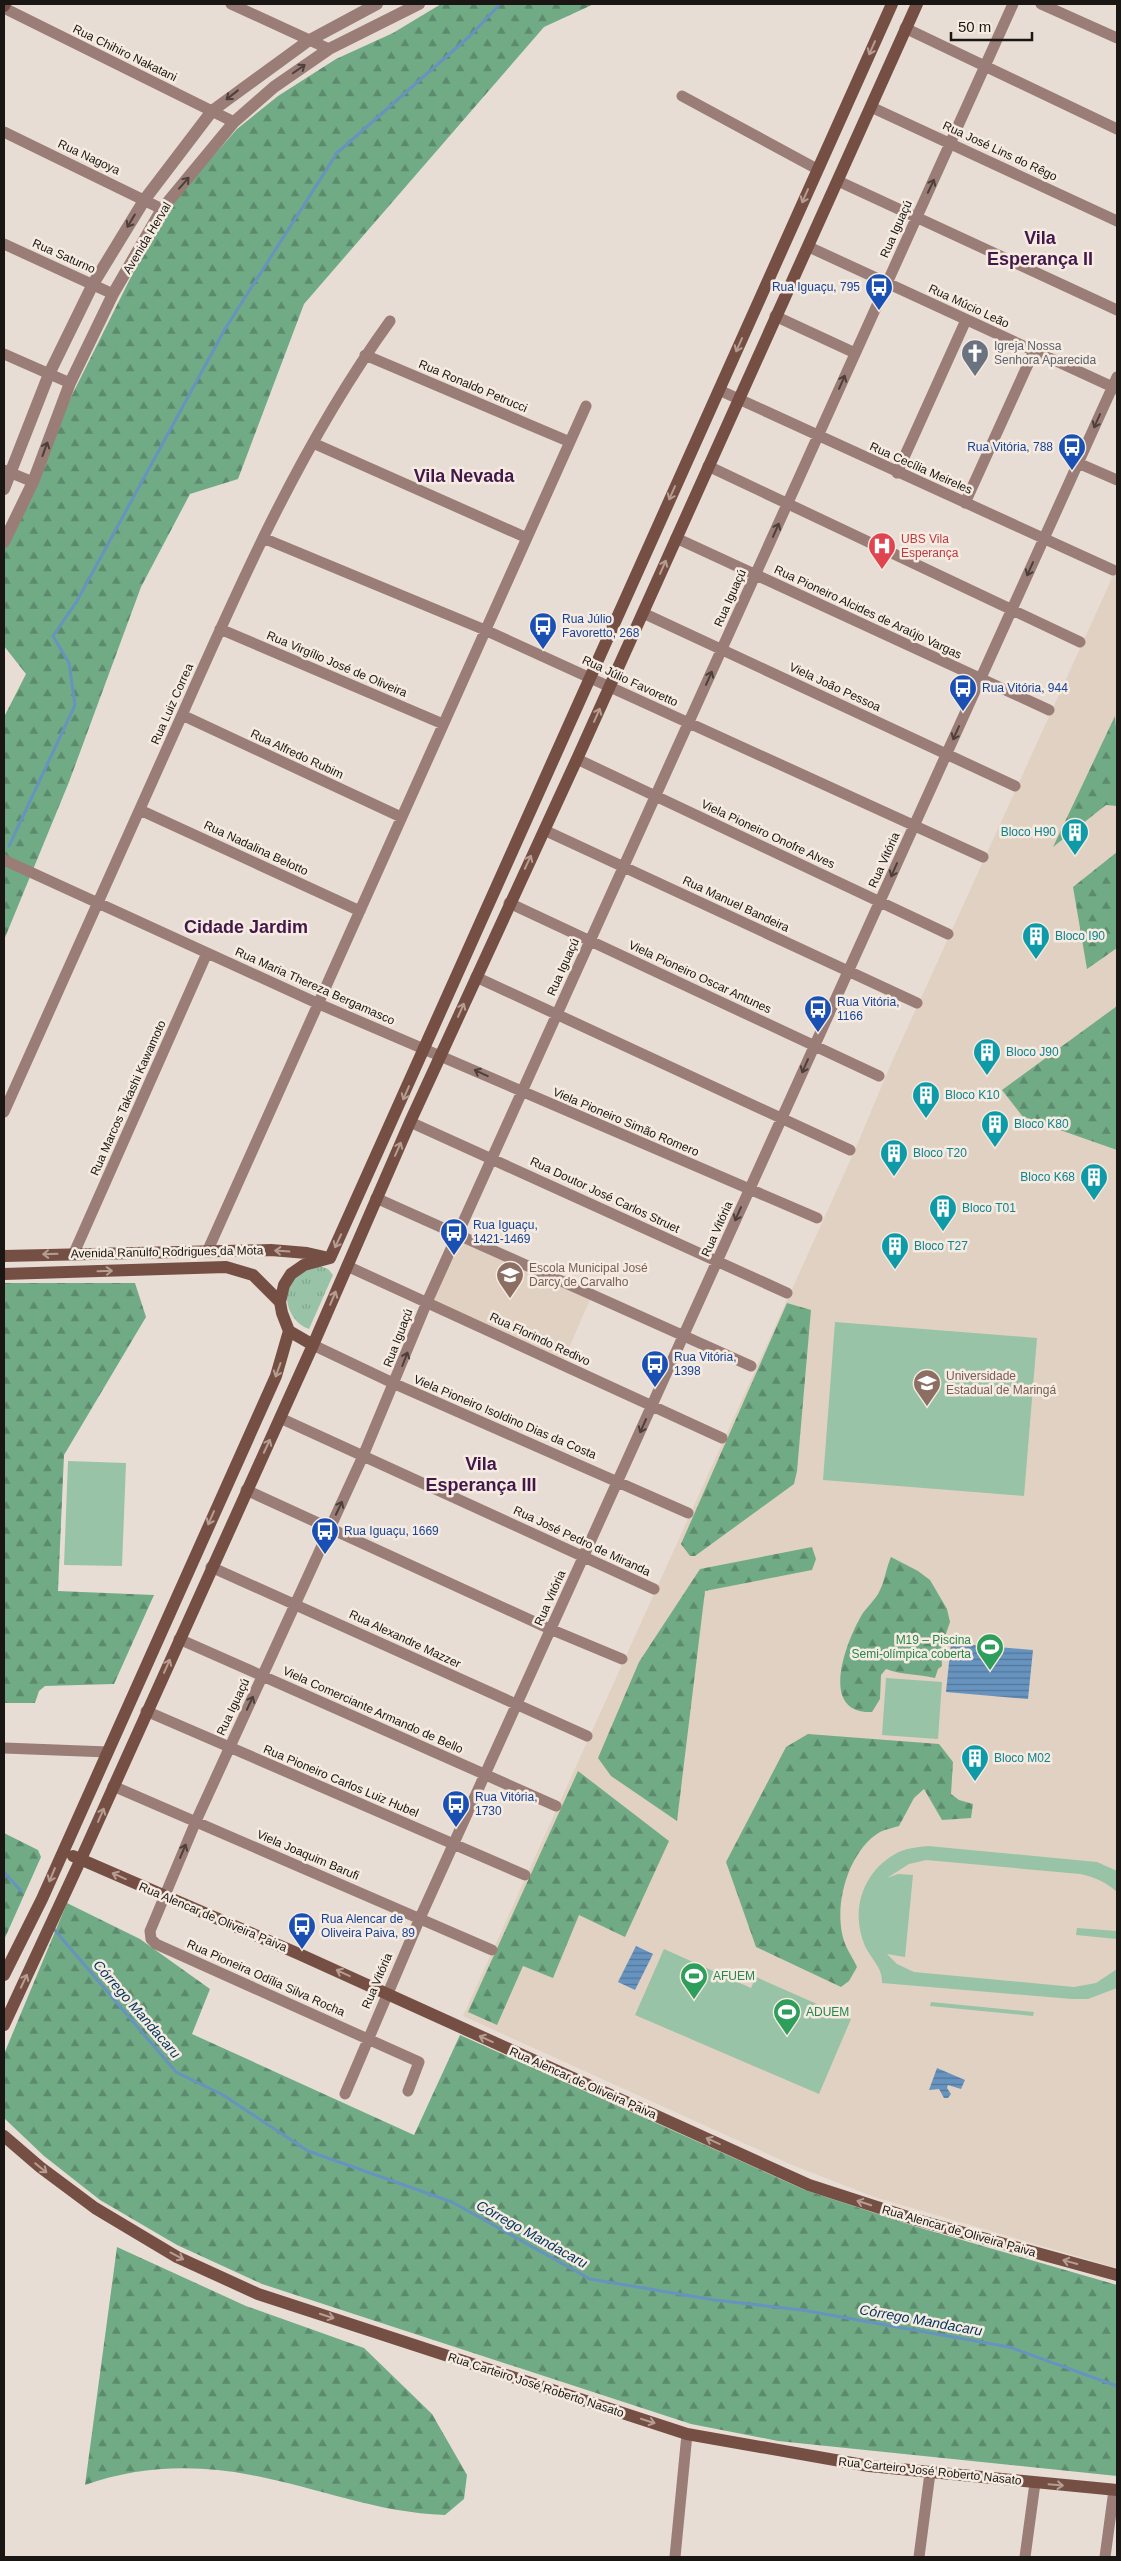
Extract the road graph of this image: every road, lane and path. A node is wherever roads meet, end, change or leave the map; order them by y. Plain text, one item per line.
1 (231, 4) edge
2 (377, 4) edge
3 (419, 4) edge
4 (892, 4) edge
5 (917, 4) edge
6 (1013, 4) edge
7 (1042, 4) edge
8 (4, 6) edge
9 (906, 28) junction
10 (1117, 38) edge
11 (308, 40) junction
12 (329, 49) junction
13 (985, 67) junction
14 (682, 96) dead end
15 (871, 107) junction
16 (212, 111) junction
17 (234, 122) junction
18 (1117, 129) edge
19 (4, 132) edge
20 (950, 144) junction
21 (818, 169) junction
22 (838, 181) junction
23 (145, 198) junction
24 (162, 208) junction
25 (916, 218) junction
26 (1117, 221) edge
27 (4, 244) edge
28 (809, 247) junction
29 (887, 283) junction
30 (93, 284) junction
31 (113, 294) junction
32 (1117, 310) edge
33 (775, 316) junction
34 (966, 320) junction
35 (390, 321) dead end
36 (1034, 351) junction
37 (855, 353) junction
38 (4, 354) edge
39 (365, 355) junction
40 (49, 374) junction
41 (70, 383) junction
42 (1116, 384) edge
43 (719, 390) junction
44 (739, 399) junction
45 (586, 406) dead end
46 (818, 436) junction
47 (570, 442) junction
48 (313, 443) junction
49 (1078, 463) junction
50 (708, 466) junction
51 (7, 472) edge
52 (897, 472) junction
53 (1117, 480) edge
54 (33, 482) junction
55 (4, 489) edge
56 (788, 504) junction
57 (965, 504) junction
58 (263, 538) junction
59 (527, 538) junction
60 (676, 538) junction
61 (1044, 539) junction
62 (4, 542) edge
63 (1113, 570) dead end
64 (755, 575) junction
65 (1012, 610) junction
66 (643, 613) junction
67 (220, 629) junction
68 (485, 630) junction
69 (1080, 642) dead end
70 (722, 650) junction
71 (590, 678) junction
72 (981, 678) junction
73 (609, 687) junction
74 (1050, 710) dead end
75 (182, 715) junction
76 (689, 723) junction
77 (443, 724) junction
78 (947, 754) junction
79 (577, 760) junction
80 (1015, 786) dead end
81 (655, 796) junction
82 (140, 810) junction
83 (401, 817) junction
84 (914, 826) junction
85 (544, 830) junction
86 (983, 857) dead end
87 (4, 860) edge
88 (624, 867) junction
89 (880, 902) junction
90 (509, 903) junction
91 (98, 904) junction
92 (360, 911) junction
93 (948, 934) dead end
94 (590, 941) junction
95 (207, 953) junction
96 (848, 971) junction
97 (476, 977) junction
98 (917, 1003) dead end
99 (319, 1004) junction
100 (558, 1013) junction
101 (815, 1045) junction
102 (425, 1049) junction
103 (441, 1055) junction
104 (879, 1076) dead end
105 (522, 1092) junction
106 (4, 1112) edge
107 (782, 1116) junction
108 (410, 1122) junction
109 (850, 1150) dead end
110 (492, 1158) junction
111 (749, 1190) junction
112 (376, 1198) junction
113 (818, 1218) dead end
114 (458, 1234) junction
115 (206, 1252) junction
116 (74, 1253) junction
117 (4, 1256) edge
118 (330, 1258) junction
119 (717, 1262) junction
120 (347, 1266) junction
121 (4, 1274) edge
122 (787, 1293) dead end
123 (280, 1302) junction
124 (427, 1302) junction
125 (288, 1332) junction
126 (683, 1337) junction
127 (313, 1345) junction
128 (751, 1366) dead end
129 (395, 1384) junction
130 (652, 1406) junction
131 (280, 1418) junction
132 (722, 1438) dead end
133 (363, 1456) junction
134 (618, 1481) junction
135 (246, 1490) junction
136 (688, 1513) dead end
137 (329, 1529) junction
138 (584, 1556) junction
139 (211, 1567) junction
140 (654, 1589) dead end
141 (296, 1604) junction
142 (550, 1629) junction
143 (179, 1639) junction
144 (622, 1659) dead end
145 (262, 1676) junction
146 (516, 1705) junction
147 (146, 1711) junction
148 (587, 1736) dead end
149 (4, 1748) edge
150 (229, 1748) junction
151 (108, 1752) junction
152 (484, 1775) junction
153 (113, 1786) junction
154 (556, 1806) dead end
155 (196, 1821) junction
156 (454, 1843) junction
157 (63, 1851) junction
158 (81, 1859) junction
159 (525, 1875) dead end
160 (164, 1896) junction
161 (420, 1918) junction
162 (156, 1944) joint
163 (492, 1950) dead end
164 (4, 1975) edge
165 (386, 1993) junction
166 (4, 2025) edge
167 (368, 2038) junction
168 (408, 2091) dead end
169 (345, 2094) dead end
170 (4, 2136) edge
171 (1117, 2275) edge
172 (687, 2434) junction
173 (930, 2473) junction
174 (1035, 2483) junction
175 (1116, 2490) edge
176 (675, 2557) edge
177 (919, 2557) edge
178 (1025, 2557) edge
179 (1106, 2557) edge

1 - 11 street
2 - 11 street, Avenida Herval
3 - 12 street, Avenida Herval
4 -> 21 main road
5 - 9 main road
6 - 13 street, Rua Iguaçú
7 - 10 street
8 - 16 street, Rua Chihiro Nakatani
9 - 13 street
9 - 15 main road
11 - 12 street
11 -> 16 street, Avenida Herval
17 -> 12 street, Avenida Herval
13 - 18 street
13 - 20 street, Rua Iguaçú
14 - 21 street
15 - 20 street, Rua José Lins do Rêgo
15 - 22 main road
16 - 17 street, Rua Chihiro Nakatani
16 - 23 street, Avenida Herval
24 -> 17 street, Avenida Herval
19 - 23 street, Rua Nagoya
25 -> 20 street, Rua Iguaçú
20 - 26 street, Rua José Lins do Rêgo
21 -> 43 main road
22 - 25 street
22 - 28 main road
23 - 24 street, Rua Nagoya
23 -> 30 street, Avenida Herval
24 - 31 street, Avenida Herval
25 - 29 street, Rua Iguaçú
25 - 32 street
27 - 30 street, Rua Saturno
28 - 29 street, Rua Múcio Leão
28 - 33 main road
29 - 34 street, Rua Múcio Leão
29 - 37 street, Rua Iguaçú
30 - 31 street, Rua Saturno
30 - 40 street, Avenida Herval
31 - 41 street, Avenida Herval
33 - 37 street
33 - 44 main road
34 - 36 street, Rua Múcio Leão
34 - 52 street
35 - 39 street, Rua Luiz Correa
36 - 42 street, Rua Múcio Leão
36 - 57 street
46 -> 37 street, Rua Iguaçú
38 - 40 street
39 - 47 street, Rua Ronaldo Petrucci
39 - 48 street, Rua Luiz Correa
40 - 41 street
40 - 51 street, Avenida Herval
54 -> 41 street, Avenida Herval
42 -> 49 street, Rua Vitória
43 - 44 street, Rua Cecília Meireles
43 -> 71 main road
44 - 46 street, Rua Cecília Meireles
44 - 50 main road
45 - 47 street
46 - 52 street, Rua Cecília Meireles
46 - 56 street, Rua Iguaçú
47 - 59 street
48 - 58 street, Rua Luiz Correa
48 - 59 street
49 - 53 street
49 - 61 street, Rua Vitória
50 - 56 street
50 - 60 main road
51 - 54 street
51 - 55 street, Avenida Herval
52 - 57 street, Rua Cecília Meireles
54 - 62 street, Avenida Herval
64 -> 56 street, Rua Iguaçú
56 - 65 street
57 - 61 street, Rua Cecília Meireles
58 - 67 street, Rua Luiz Correa
58 - 68 street, Rua Júlio Favoretto
59 - 68 street
60 - 64 street, Rua Pioneiro Alcides de Araújo Vargas
66 -> 60 main road
61 - 63 street, Rua Cecília Meireles
61 -> 65 street, Rua Vitória
64 - 70 street, Rua Iguaçú
64 - 72 street, Rua Pioneiro Alcides de Araújo Vargas
65 - 69 street
65 - 72 street, Rua Vitória
66 - 70 street, Viela João Pessoa
66 - 73 main road
67 - 75 street, Rua Luiz Correa
67 - 77 street, Rua Virgílio José de Oliveira
68 - 71 street, Rua Júlio Favoretto
68 - 77 street
76 -> 70 street, Rua Iguaçú
70 - 78 street, Viela João Pessoa
71 - 73 street, Rua Júlio Favoretto
71 - 102 main road
72 - 74 street, Rua Pioneiro Alcides de Araújo Vargas
72 -> 78 street, Rua Vitória
73 - 76 street, Rua Júlio Favoretto
79 -> 73 main road
75 - 82 street, Rua Luiz Correa
75 - 83 street, Rua Alfredo Rubim
76 - 81 street, Rua Iguaçú
76 - 84 street, Rua Júlio Favoretto
77 - 83 street
78 - 80 street, Viela João Pessoa
78 - 84 street, Rua Vitória
79 - 81 street, Viela Pioneiro Onofre Alves
79 - 85 main road
81 - 88 street, Rua Iguaçú
81 - 89 street, Viela Pioneiro Onofre Alves
82 - 91 street, Rua Luiz Correa
82 - 92 street, Rua Nadalina Belotto
83 - 92 street
84 - 86 street, Rua Júlio Favoretto
84 -> 89 street, Rua Vitória
85 - 88 street, Rua Manuel Bandeira
90 -> 85 main road
87 - 91 street, Rua Maria Thereza Bergamasco
88 - 94 street, Rua Iguaçú
88 - 96 street, Rua Manuel Bandeira
89 - 93 street, Viela Pioneiro Onofre Alves
89 - 96 street, Rua Vitória
90 - 94 street, Viela Pioneiro Oscar Antunes
90 - 97 main road
91 - 95 street, Rua Maria Thereza Bergamasco
91 - 106 street, Rua Luiz Correa
92 - 99 street
94 - 100 street, Rua Iguaçú
94 - 101 street, Viela Pioneiro Oscar Antunes
95 - 99 street, Rua Maria Thereza Bergamasco
95 - 116 street, Rua Marcos Takashi Kawamoto
96 - 98 street, Rua Manuel Bandeira
96 - 101 street, Rua Vitória
97 - 100 street
103 -> 97 main road
99 - 102 street, Rua Maria Thereza Bergamasco
99 - 115 street
100 - 105 street, Rua Iguaçú
100 - 107 street
101 - 104 street, Viela Pioneiro Oscar Antunes
101 -> 107 street, Rua Vitória
102 - 103 street, Viela Pioneiro Simão Romero
102 -> 118 main road
105 -> 103 street, Viela Pioneiro Simão Romero
103 - 108 main road
105 - 110 street, Rua Iguaçú
105 - 111 street, Viela Pioneiro Simão Romero
107 - 109 street
107 - 111 street, Rua Vitória
108 - 110 street, Rua Doutor José Carlos Struet
112 -> 108 main road
110 - 114 street, Rua Iguaçú
110 - 119 street, Rua Doutor José Carlos Struet
111 - 113 street, Viela Pioneiro Simão Romero
111 -> 119 street, Rua Vitória
112 - 114 street
112 - 120 main road
114 - 124 street, Rua Iguaçú
114 - 126 street
115 - 116 main road, Avenida Ranulfo Rodrigues da Mota
118 -> 115 main road, Avenida Ranulfo Rodrigues da Mota
116 -> 117 main road, Avenida Ranulfo Rodrigues da Mota
118 - 120 main road, Avenida Ranulfo Rodrigues da Mota
118 - 123 main road
119 - 122 street, Rua Doutor José Carlos Struet
119 - 126 street, Rua Vitória
120 - 124 street, Rua Florindo Redivo
127 -> 120 main road
121 -> 123 main road, Avenida Ranulfo Rodrigues da Mota
123 - 125 main road
129 -> 124 street, Rua Iguaçú
124 - 130 street, Rua Florindo Redivo
125 - 127 main road
125 -> 151 main road
126 - 128 street
126 - 130 street, Rua Vitória
127 - 129 street, Viela Pioneiro Isoldino Dias da Costa
127 - 131 main road
129 - 133 street, Rua Iguaçú
129 - 134 street, Viela Pioneiro Isoldino Dias da Costa
130 - 132 street, Rua Florindo Redivo
130 -> 134 street, Rua Vitória
131 - 133 street, Rua José Pedro de Miranda
135 -> 131 main road
137 -> 133 street, Rua Iguaçú
133 - 138 street, Rua José Pedro de Miranda
134 - 136 street, Viela Pioneiro Isoldino Dias da Costa
134 - 138 street, Rua Vitória
135 - 137 street
135 - 139 main road
137 - 141 street, Rua Iguaçú
137 - 142 street
138 - 140 street, Rua José Pedro de Miranda
138 - 142 street, Rua Vitória
139 - 141 street, Rua Alexandre Mazzer
139 - 143 main road
141 - 145 street, Rua Iguaçú
141 - 146 street, Rua Alexandre Mazzer
142 - 144 street
142 - 146 street, Rua Vitória
143 - 145 street, Viela Comerciante Armando de Bello
147 -> 143 main road
150 -> 145 street, Rua Iguaçú
145 - 152 street, Viela Comerciante Armando de Bello
146 - 148 street, Rua Alexandre Mazzer
146 - 152 street, Rua Vitória
147 - 150 street, Rua Pioneiro Carlos Luiz Hubel
147 - 153 main road
149 - 151 street
150 - 155 street, Rua Iguaçú
150 - 156 street, Rua Pioneiro Carlos Luiz Hubel
151 - 157 main road
152 - 154 street, Viela Comerciante Armando de Bello
152 - 156 street, Rua Vitória
153 - 155 street, Viela Joaquim Barufi
158 -> 153 main road
160 -> 155 street, Rua Iguaçú
155 - 161 street, Viela Joaquim Barufi
156 - 159 street, Rua Pioneiro Carlos Luiz Hubel
156 - 161 street, Rua Vitória
157 - 158 main road, Rua Alencar de Oliveira Paiva
157 -> 164 main road
160 -> 158 main road, Rua Alencar de Oliveira Paiva
166 -> 158 main road
160 - 162 street, Rua Iguaçú
165 -> 160 main road, Rua Alencar de Oliveira Paiva
161 - 163 street, Viela Joaquim Barufi
161 - 165 street, Rua Vitória
162 - 167 street, Rua Pioneira Odília Silva Rocha
165 - 167 street, Rua Vitória
171 -> 165 main road, Rua Alencar de Oliveira Paiva
167 - 168 street, Rua Pioneira Odília Silva Rocha
167 - 169 street, Rua Vitória
170 -> 172 main road, Rua Carteiro José Roberto Nasato
172 - 173 main road, Rua Carteiro José Roberto Nasato
172 - 176 street
173 - 174 main road, Rua Carteiro José Roberto Nasato
173 - 177 street
174 -> 175 main road, Rua Carteiro José Roberto Nasato
174 - 178 street
175 - 179 street

